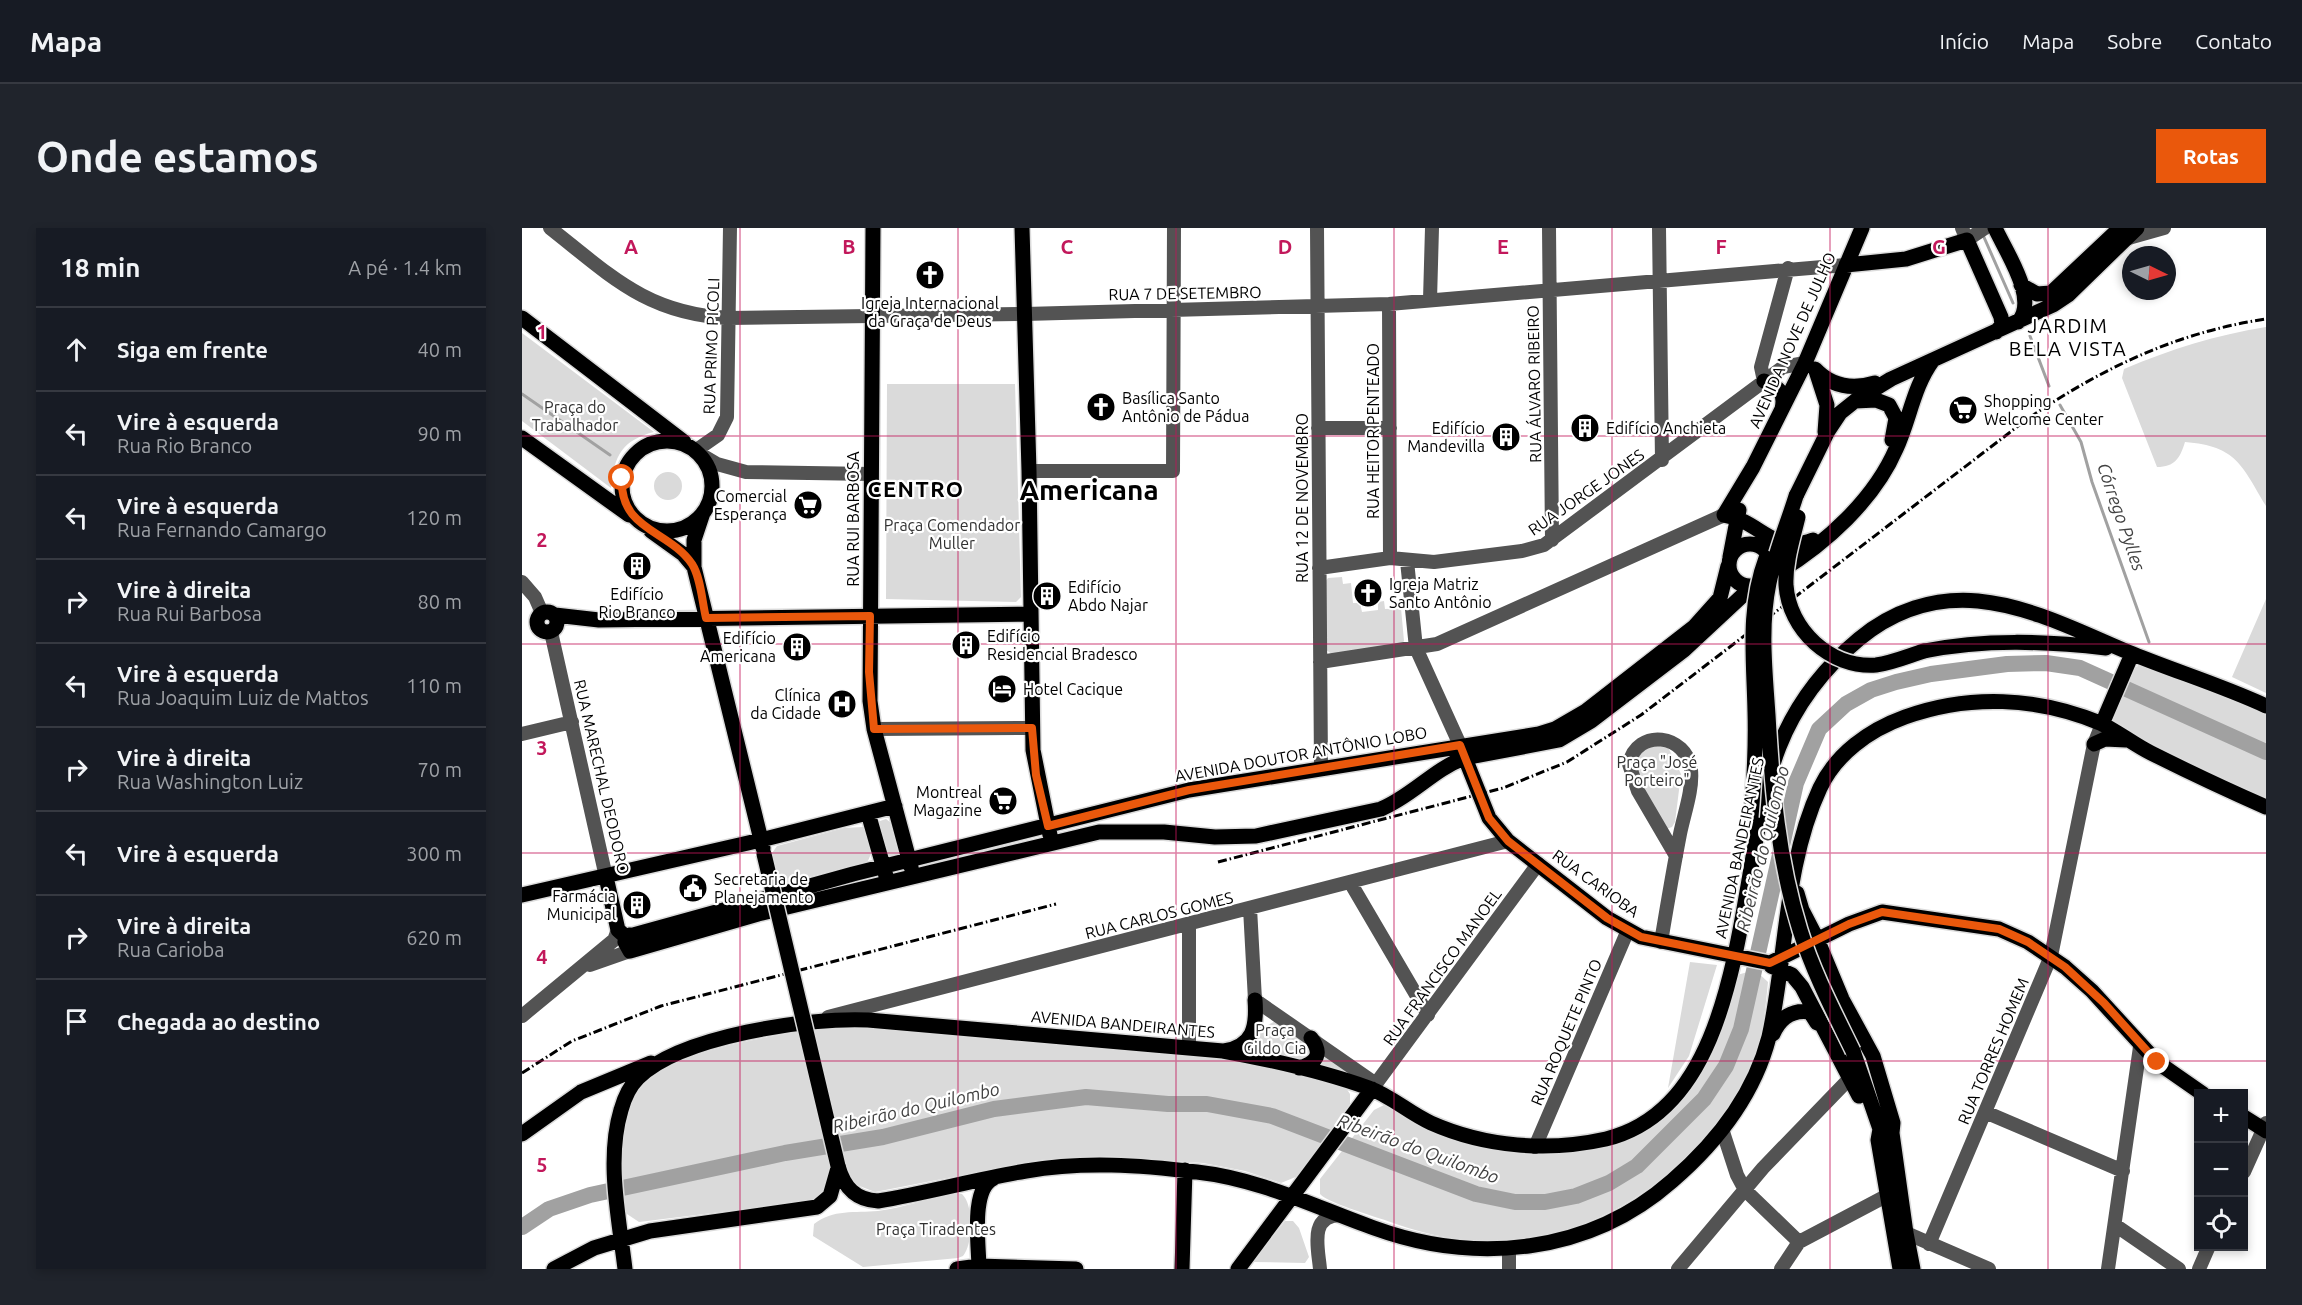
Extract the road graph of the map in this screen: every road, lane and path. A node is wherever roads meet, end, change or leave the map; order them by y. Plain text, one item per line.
1 (550, 228) edge
2 (730, 228) edge
3 (873, 228) edge
4 (1022, 228) edge
5 (1174, 228) edge
6 (1317, 228) edge
7 (1432, 228) edge
8 (1549, 228) edge
9 (1659, 228) edge
10 (1862, 228) edge
11 (1988, 228) edge
12 (2137, 228) edge
13 (2164, 228) edge
14 (2123, 234) edge
15 (1967, 235) edge
16 (1846, 265) junction
17 (1788, 268) junction
18 (1660, 279) junction
19 (2021, 285) junction
20 (1549, 289) junction
21 (1430, 300) junction
22 (1389, 303) junction
23 (1317, 306) junction
24 (1174, 309) junction
25 (1024, 314) junction
26 (873, 316) junction
27 (522, 318) edge
28 (729, 318) junction
29 (2018, 322) junction
30 (1996, 332) junction
31 (1934, 358) junction
32 (1811, 367) junction
33 (1891, 379) junction
34 (1764, 381) junction
35 (1855, 401) junction
36 (1782, 409) junction
37 (1318, 428) junction
38 (1390, 428) junction
39 (522, 438) edge
40 (1822, 441) junction
41 (693, 449) junction
42 (1662, 460) junction
43 (1753, 467) joint
44 (1029, 471) junction
45 (872, 474) junction
46 (1800, 497) junction
47 (703, 513) junction
48 (1731, 517) junction
49 (640, 523) junction
50 (1756, 528) junction
51 (1733, 539) junction
52 (1552, 540) junction
53 (1814, 540) junction
54 (1766, 551) junction
55 (1390, 558) junction
56 (1407, 561) junction
57 (1729, 562) junction
58 (694, 567) junction
59 (1319, 568) junction
60 (522, 582) edge
61 (1762, 583) junction
62 (1031, 614) junction
63 (870, 616) junction
64 (522, 618) edge
65 (706, 618) junction
66 (548, 622) junction
67 (522, 627) edge
68 (1416, 648) junction
69 (2128, 652) junction
70 (1320, 662) junction
71 (2266, 706) edge
72 (572, 722) junction
73 (2102, 724) junction
74 (1032, 728) junction
75 (874, 729) junction
76 (522, 734) edge
77 (2128, 740) junction
78 (2094, 744) junction
79 (1462, 752) junction
80 (1320, 768) junction
81 (895, 806) junction
82 (2266, 807) edge
83 (868, 813) junction
84 (1048, 826) junction
85 (1508, 841) junction
86 (1052, 843) junction
87 (762, 847) junction
88 (1676, 856) junction
89 (909, 860) junction
90 (1538, 864) junction
91 (884, 867) junction
92 (913, 876) junction
93 (1795, 876) junction
94 (606, 877) junction
95 (1350, 882) junction
96 (888, 883) junction
97 (1749, 890) junction
98 (522, 895) edge
99 (757, 908) junction
100 (1250, 908) junction
101 (1189, 924) junction
102 (1628, 930) junction
103 (624, 933) junction
104 (1817, 939) junction
105 (1661, 942) junction
106 (630, 951) junction
107 (2050, 956) junction
108 (1738, 957) junction
109 (1781, 964) junction
110 (572, 975) junction
111 (1842, 999) junction
112 (1255, 1000) junction
113 (1814, 1008) junction
114 (1428, 1015) junction
115 (522, 1016) edge
116 (817, 1020) junction
117 (1827, 1036) junction
118 (1311, 1038) junction
119 (1189, 1046) junction
120 (2140, 1047) junction
121 (1223, 1051) junction
122 (1765, 1053) junction
123 (673, 1056) junction
124 (1299, 1068) junction
125 (1850, 1078) junction
126 (1374, 1086) junction
127 (2195, 1089) edge
128 (1985, 1112) junction
129 (2248, 1119) edge
130 (2265, 1128) edge
131 (1722, 1129) junction
132 (522, 1134) edge
133 (1885, 1137) junction
134 (1535, 1147) junction
135 (2248, 1164) edge
136 (838, 1167) junction
137 (1185, 1170) junction
138 (2123, 1171) junction
139 (999, 1176) junction
140 (956, 1185) junction
141 (1271, 1188) junction
142 (1744, 1190) junction
143 (1888, 1194) junction
144 (1293, 1196) junction
145 (978, 1201) junction
146 (1340, 1215) junction
147 (1278, 1217) junction
148 (2115, 1225) junction
149 (650, 1231) junction
150 (1906, 1233) junction
151 (622, 1238) junction
152 (1799, 1242) junction
153 (1929, 1244) junction
154 (594, 1248) junction
155 (1509, 1249) junction
156 (2207, 1251) edge
157 (625, 1265) edge
158 (979, 1268) edge
159 (554, 1269) edge
160 (957, 1269) edge
161 (1076, 1269) edge
162 (1182, 1269) edge
163 (1238, 1269) edge
164 (1320, 1269) edge
165 (1509, 1269) edge
166 (1678, 1269) edge
167 (1781, 1269) edge
168 (1900, 1269) edge
169 (1914, 1269) edge
170 (1989, 1269) edge
171 (2108, 1269) edge
172 (2179, 1269) edge
173 (2199, 1269) edge

1 - 28 street, RUA 7 DE SETEMBRO
2 - 28 street, RUA PRIMO PICOLI
3 - 26 main road, RUA RUI BARBOSA
4 - 25 main road
5 - 24 street
6 - 23 street, RUA 12 DE NOVEMBRO
7 - 21 street
8 - 20 street, RUA ÁLVARO RIBEIRO
9 - 18 street
10 - 16 main road, AVENIDA NOVE DE JULHO
11 - 15 street
11 - 19 main road
12 - 14 main road
13 - 14 street
14 - 19 main road
14 - 29 main road
15 - 16 main road
15 - 30 main road
16 - 17 street, RUA 7 DE SETEMBRO
16 - 32 main road, AVENIDA NOVE DE JULHO
17 - 18 street, RUA 7 DE SETEMBRO
17 - 34 street
18 - 20 street, RUA 7 DE SETEMBRO
18 - 42 street
19 - 29 main road
20 - 21 street, RUA 7 DE SETEMBRO
20 - 52 street, RUA ÁLVARO RIBEIRO
21 - 22 street, RUA 7 DE SETEMBRO
22 - 23 street, RUA 7 DE SETEMBRO
22 - 38 street, RUA HEITOR PENTEADO
23 - 24 street, RUA 7 DE SETEMBRO
23 - 37 street, RUA 12 DE NOVEMBRO
24 - 25 street, RUA 7 DE SETEMBRO
24 - 44 street
25 - 26 street, RUA 7 DE SETEMBRO
25 - 44 main road
26 - 28 street, RUA 7 DE SETEMBRO
26 - 45 main road, RUA RUI BARBOSA
27 - 41 main road
28 - 41 street, RUA PRIMO PICOLI
29 - 30 main road
30 - 31 main road
31 - 33 main road
31 - 61 main road, AVENIDA DOUTOR ANTÔNIO LOBO
32 - 33 main road
32 - 34 street, RUA JORGE JONES
32 - 36 main road, AVENIDA NOVE DE JULHO
32 - 40 main road
33 - 35 main road
34 - 36 main road
34 - 42 street, RUA JORGE JONES
35 - 40 main road
35 - 53 main road
36 - 43 main road, AVENIDA NOVE DE JULHO
37 - 38 street
37 - 59 street, RUA 12 DE NOVEMBRO
38 - 55 street, RUA HEITOR PENTEADO
39 - 49 main road
40 - 46 main road
41 - 45 street
41 - 47 main road
41 - 49 main road
42 - 52 street, RUA JORGE JONES
43 - 48 main road, AVENIDA DOUTOR ANTÔNIO LOBO
44 - 62 main road
45 - 63 main road, RUA RUI BARBOSA
46 - 69 main road, bridge
46 - 97 main road, bridge
46 - 133 main road, bridge
47 - 49 main road
47 - 58 main road
48 - 50 main road
48 - 51 main road, AVENIDA DOUTOR ANTÔNIO LOBO
48 - 68 street
49 - 58 main road
50 - 51 main road
50 - 53 main road
51 - 57 main road, AVENIDA DOUTOR ANTÔNIO LOBO
52 - 56 street, RUA JORGE JONES
53 - 54 main road
54 - 57 main road
54 - 61 main road
55 - 56 street, RUA JORGE JONES
55 - 59 street, RUA JORGE JONES
56 - 68 street, RUA CARIOBA
57 - 61 main road
57 - 79 main road, AVENIDA DOUTOR ANTÔNIO LOBO
58 - 65 main road
59 - 70 street, RUA 12 DE NOVEMBRO
60 - 66 street, RUA MARECHAL DEODORO
61 - 79 main road, AVENIDA DOUTOR ANTÔNIO LOBO
62 - 63 main road
62 - 74 main road
63 - 65 main road
63 - 75 main road, RUA RUI BARBOSA
64 - 66 main road
65 - 66 main road
65 - 87 main road
66 - 67 main road
66 - 72 street, RUA MARECHAL DEODORO
68 - 70 street
68 - 79 street, RUA CARIOBA
69 - 71 main road, AVENIDA BANDEIRANTES
69 - 73 main road
69 - 97 main road, AVENIDA BANDEIRANTES
70 - 80 street, RUA 12 DE NOVEMBRO
72 - 76 street
72 - 94 street, RUA MARECHAL DEODORO
73 - 77 main road
73 - 78 street, RUA TORRES HOMEM
73 - 93 main road
74 - 75 street
74 - 84 main road
75 - 81 main road, RUA RUI BARBOSA
77 - 78 main road
77 - 82 main road
78 - 107 street, RUA TORRES HOMEM
79 - 80 main road, AVENIDA DOUTOR ANTÔNIO LOBO
79 - 85 main road, RUA CARIOBA
79 - 86 main road, AVENIDA DOUTOR ANTÔNIO LOBO
80 - 84 main road, AVENIDA DOUTOR ANTÔNIO LOBO
81 - 83 main road
81 - 89 main road, RUA RUI BARBOSA
83 - 87 main road
83 - 91 main road
84 - 86 main road
84 - 89 main road, AVENIDA DOUTOR ANTÔNIO LOBO
85 - 90 main road, RUA CARIOBA
85 - 95 street, RUA CARLOS GOMES
86 - 92 main road, AVENIDA DOUTOR ANTÔNIO LOBO
87 - 94 main road
87 - 136 main road, bridge
88 - 88 street
88 - 105 street
89 - 91 main road, AVENIDA DOUTOR ANTÔNIO LOBO
89 - 92 main road, RUA RUI BARBOSA
90 - 102 main road, RUA CARIOBA
90 - 114 street, RUA FRANCISCO MANOEL
91 - 96 main road
91 - 99 main road, AVENIDA DOUTOR ANTÔNIO LOBO
92 - 96 main road, AVENIDA DOUTOR ANTÔNIO LOBO
93 - 104 main road
93 - 109 main road
94 - 98 main road
94 - 103 main road, RUA MARECHAL DEODORO
95 - 100 street, RUA CARLOS GOMES
95 - 114 street
96 - 99 main road, AVENIDA DOUTOR ANTÔNIO LOBO
97 - 108 main road, AVENIDA BANDEIRANTES
99 - 103 main road
99 - 106 main road
100 - 101 street, RUA CARLOS GOMES
100 - 112 street
101 - 116 street, RUA CARLOS GOMES
101 - 119 street
102 - 105 main road, RUA CARIOBA
102 - 134 street, RUA ROQUETE PINTO
103 - 106 main road, RUA MARECHAL DEODORO
103 - 110 street
104 - 107 main road
104 - 109 main road
104 - 111 main road
105 - 108 main road, RUA CARIOBA
106 - 110 street
107 - 120 main road
107 - 128 street, RUA TORRES HOMEM
108 - 109 main road, RUA CARIOBA
108 - 134 main road, AVENIDA BANDEIRANTES
109 - 113 main road, RUA CARIOBA
109 - 122 main road
110 - 115 street
111 - 113 main road
111 - 133 main road
112 - 118 street
112 - 121 main road
113 - 117 main road, RUA CARIOBA
114 - 126 street, RUA FRANCISCO MANOEL
116 - 119 main road, AVENIDA BANDEIRANTES
116 - 123 main road, AVENIDA BANDEIRANTES
117 - 122 main road
117 - 125 main road
118 - 124 main road
118 - 126 street
119 - 121 main road, AVENIDA BANDEIRANTES
120 - 127 main road
120 - 138 street
121 - 124 main road, AVENIDA BANDEIRANTES
122 - 131 main road
123 - 132 main road
123 - 151 main road, AVENIDA BANDEIRANTES
124 - 126 main road, AVENIDA BANDEIRANTES
125 - 133 main road
125 - 142 street
126 - 134 main road, AVENIDA BANDEIRANTES
126 - 144 main road
128 - 138 street
128 - 153 street, RUA TORRES HOMEM
129 - 130 main road
130 - 135 street
131 - 142 street
131 - 155 main road
133 - 143 main road
133 - 150 main road
136 - 140 main road
136 - 149 main road
137 - 139 main road
137 - 141 main road
137 - 162 main road
138 - 148 street
139 - 140 main road
139 - 145 main road
140 - 145 main road
141 - 144 main road
141 - 147 main road
142 - 152 street
142 - 166 street
143 - 152 street
143 - 168 main road
144 - 146 main road
144 - 147 main road
145 - 158 main road
146 - 155 main road
146 - 164 street
147 - 163 main road
148 - 171 street
148 - 172 street
149 - 151 main road
149 - 157 main road
150 - 153 street
150 - 169 main road
151 - 154 main road
151 - 157 main road, AVENIDA BANDEIRANTES
152 - 167 street
153 - 170 street
154 - 157 main road
154 - 159 main road
155 - 165 street
156 - 173 street
158 - 160 main road
158 - 161 main road

